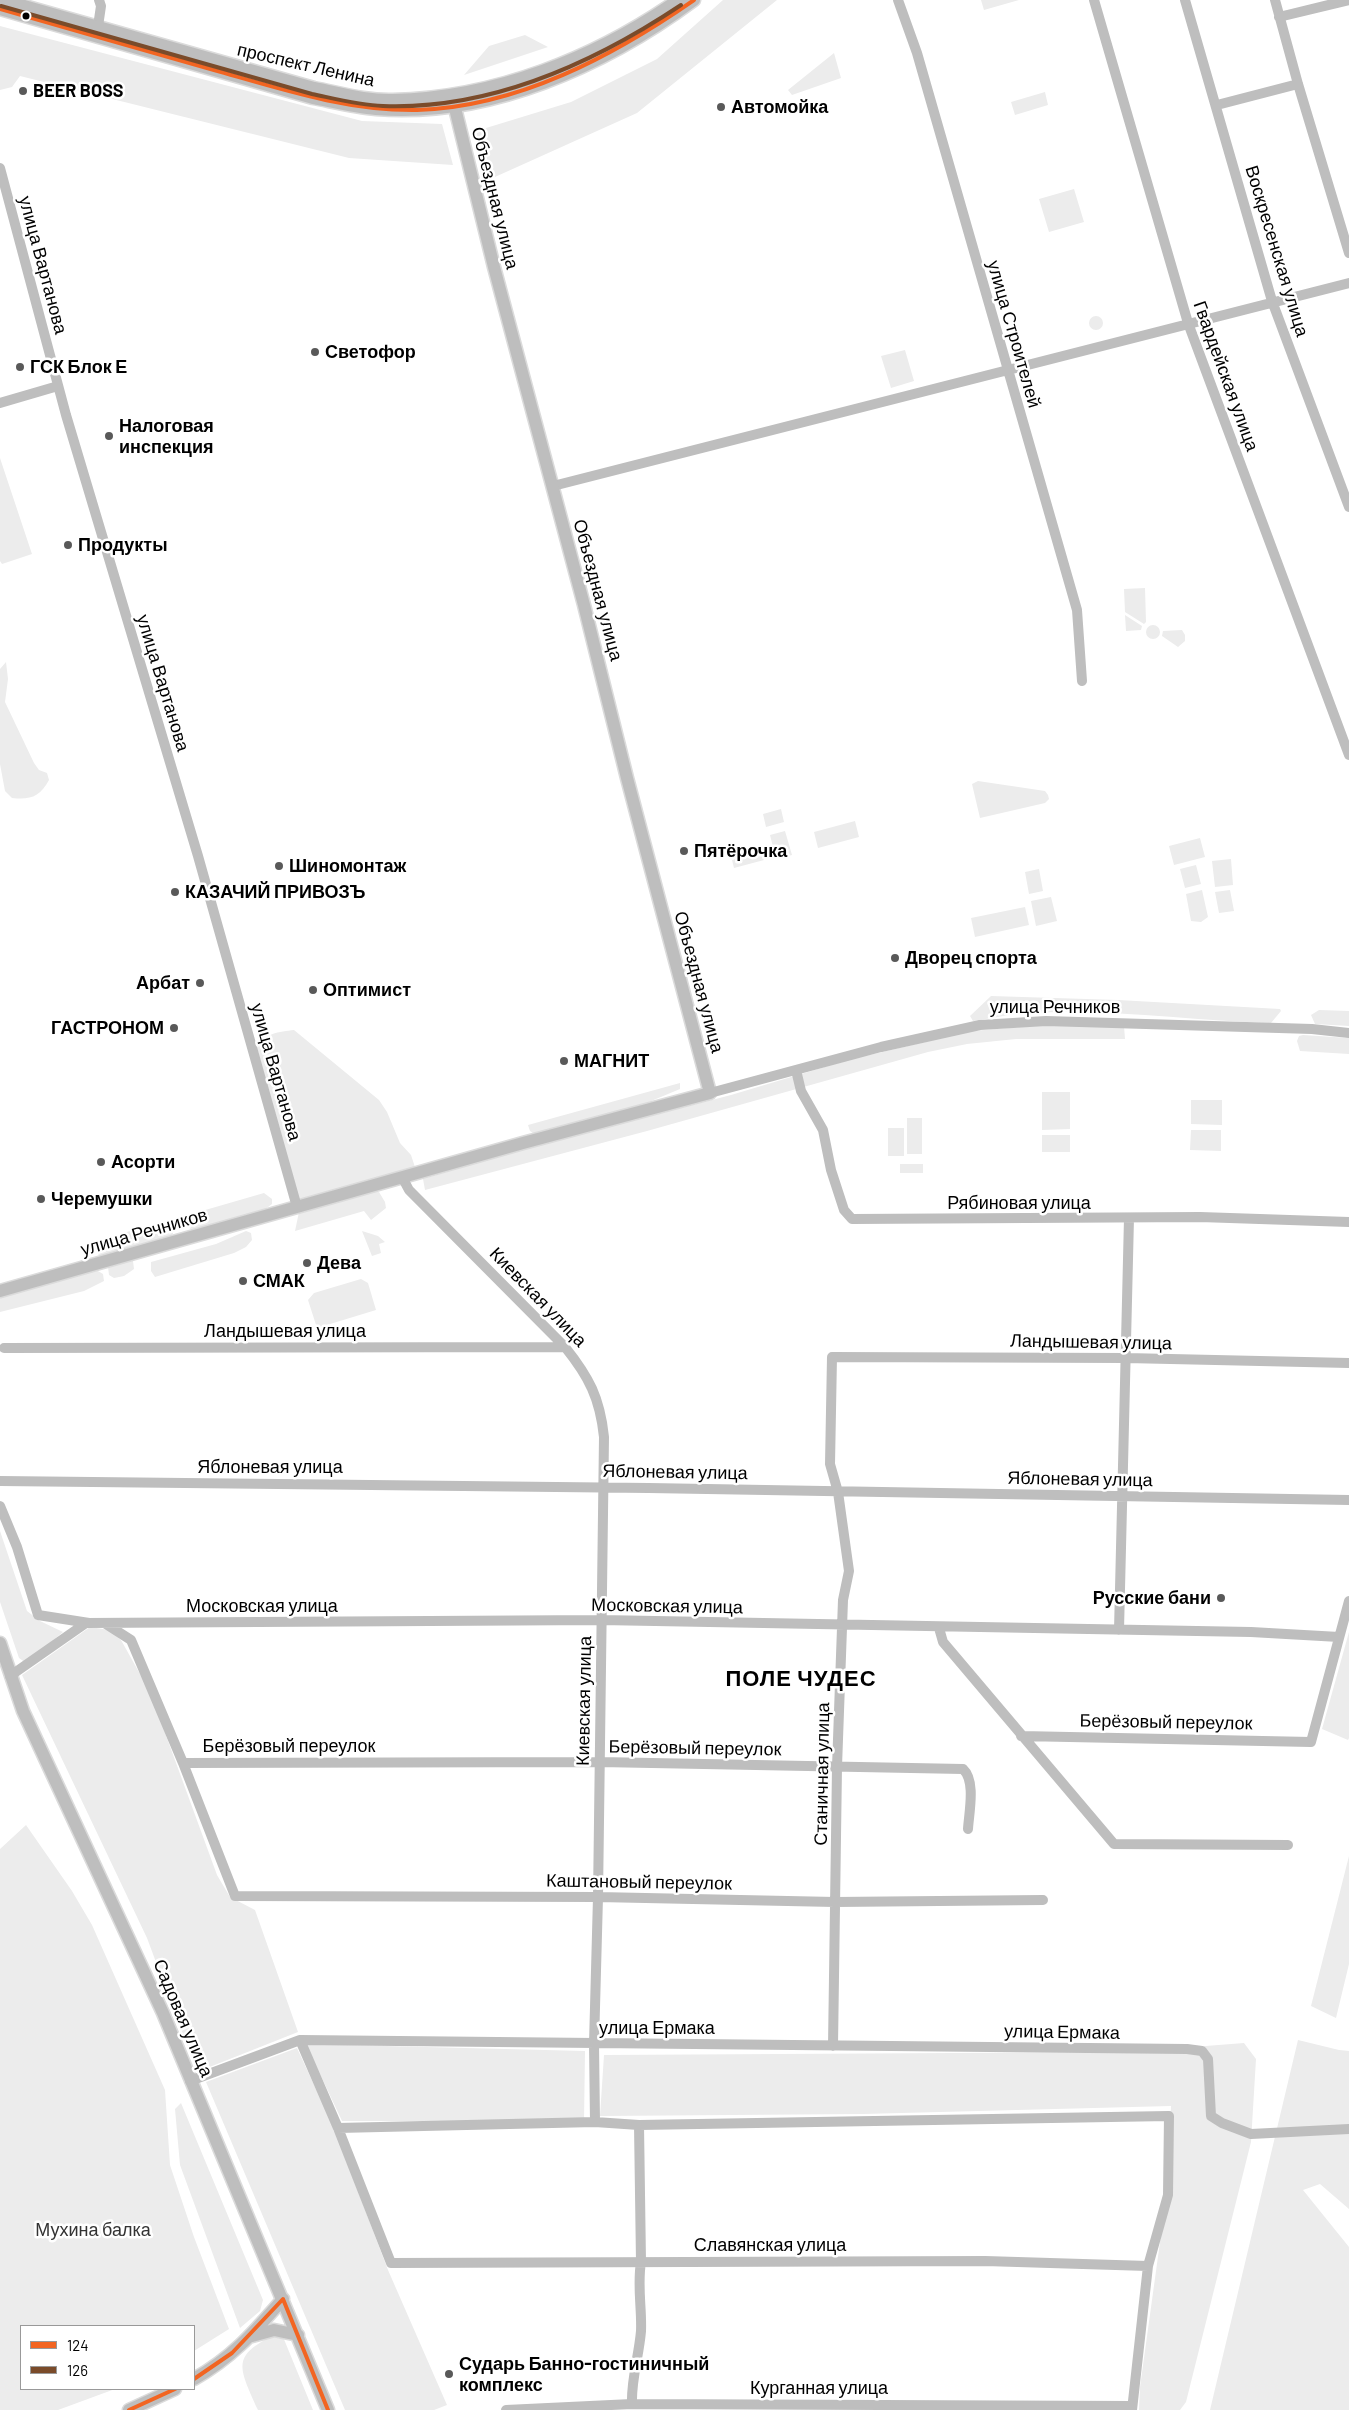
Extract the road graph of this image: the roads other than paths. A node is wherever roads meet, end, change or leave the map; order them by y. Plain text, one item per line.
1 (3, 0) edge
2 (99, 0) edge
3 (678, 0) edge
4 (694, 0) edge
5 (898, 0) edge
6 (1185, 0) edge
7 (1275, 0) edge
8 (1349, 0) edge
9 (1097, 1) edge
10 (0, 9) edge
11 (1280, 17) junction
12 (97, 32) junction
13 (572, 65) junction
14 (1298, 84) junction
15 (453, 101) junction
16 (1216, 105) junction
17 (0, 168) edge
18 (1349, 252) edge
19 (1349, 283) edge
20 (1272, 302) junction
21 (1188, 323) junction
22 (1007, 368) junction
23 (58, 386) junction
24 (0, 403) edge
25 (553, 486) junction
26 (1349, 507) edge
27 (1082, 681) dead end
28 (1349, 755) edge
29 (1349, 1033) edge
30 (796, 1070) junction
31 (710, 1093) junction
32 (402, 1177) junction
33 (297, 1207) junction
34 (1129, 1218) junction
35 (1349, 1222) edge
36 (0, 1291) edge
37 (565, 1346) junction
38 (4, 1348) dead end
39 (832, 1356) joint
40 (1126, 1358) junction
41 (1349, 1363) edge
42 (0, 1481) edge
43 (603, 1486) junction
44 (838, 1492) junction
45 (1121, 1495) junction
46 (1349, 1500) edge
47 (0, 1506) edge
48 (1349, 1601) edge
49 (601, 1620) junction
50 (86, 1623) junction
51 (843, 1626) junction
52 (939, 1628) junction
53 (1119, 1630) junction
54 (1339, 1637) junction
55 (0, 1643) edge
56 (10, 1676) junction
57 (1020, 1736) junction
58 (600, 1762) junction
59 (183, 1763) junction
60 (837, 1767) junction
61 (968, 1829) dead end
62 (1288, 1845) dead end
63 (598, 1897) junction
64 (1043, 1900) dead end
65 (835, 1902) junction
66 (300, 2040) junction
67 (594, 2044) junction
68 (833, 2046) junction
69 (190, 2080) junction
70 (595, 2122) junction
71 (639, 2125) junction
72 (338, 2128) junction
73 (1349, 2129) edge
74 (641, 2262) junction
75 (1148, 2266) junction
76 (283, 2299) junction
77 (298, 2335) junction
78 (252, 2336) junction
79 (195, 2378) edge
80 (173, 2390) edge
81 (632, 2404) junction
82 (1132, 2408) edge
83 (129, 2410) edge
84 (328, 2410) edge
85 (506, 2410) edge

1 - 12 main road, проспект Ленина
2 - 12 street
3 - 13 main road, проспект Ленина
4 - 13 main road, проспект Ленина
5 - 22 street, улица Строителей
6 - 16 street, Воскресенская улица
7 - 11 street
8 - 11 street
9 - 21 street, Гвардейская улица
10 - 12 main road, проспект Ленина
11 - 14 street
12 - 15 main road, проспект Ленина
13 - 15 main road, проспект Ленина
14 - 16 street
14 - 18 street
15 - 25 main road, Объездная улица
16 - 20 street, Воскресенская улица
17 - 23 street, улица Вартанова
19 - 20 street
20 - 21 street
20 - 26 street, Воскресенская улица
21 - 22 street
21 - 28 street, Гвардейская улица
22 - 25 street
22 - 27 street, улица Строителей
23 - 24 street
23 - 33 street, улица Вартанова
25 - 31 main road, Объездная улица
29 - 30 street, улица Речников
30 - 31 street, улица Речников
30 - 34 street, Рябиновая улица
31 - 32 main road, улица Речников
32 - 33 main road, улица Речников
32 - 37 street, Киевская улица
33 - 36 main road, улица Речников
34 - 35 street, Рябиновая улица
34 - 40 street
37 - 38 street, Ландышевая улица
37 - 43 street, Киевская улица
39 - 40 street, Ландышевая улица
39 - 44 street, Станичная улица
40 - 41 street, Ландышевая улица
40 - 45 street
42 - 43 street, Яблоневая улица
43 - 44 street, Яблоневая улица
43 - 49 street, Киевская улица
44 - 45 street, Яблоневая улица
44 - 51 street, Станичная улица
45 - 46 street, Яблоневая улица
45 - 53 street
47 - 50 street
48 - 54 street
49 - 50 street, Московская улица
49 - 51 street, Московская улица
49 - 58 street, Киевская улица
50 - 56 street
50 - 59 street
51 - 52 street, Московская улица
51 - 60 street, Станичная улица
52 - 53 street, Московская улица
52 - 57 street
53 - 54 street, Московская улица
54 - 57 street, Берёзовый переулок
55 - 56 main road, Садовая улица
56 - 69 main road, Садовая улица
57 - 62 street
58 - 59 street, Берёзовый переулок
58 - 60 street, Берёзовый переулок
58 - 63 street, Киевская улица
59 - 63 street, Каштановый переулок
60 - 61 street, Берёзовый переулок
60 - 65 street, Станичная улица
63 - 65 street, Каштановый переулок
63 - 67 street, Киевская улица
64 - 65 street, Каштановый переулок
65 - 68 street, Станичная улица
66 - 67 street, улица Ермака
66 - 69 street, улица Ермака
66 - 72 street
67 - 68 street, улица Ермака
67 - 70 street, Киевская улица
68 - 73 street, улица Ермака
69 - 76 main road, Садовая улица
70 - 71 street
70 - 72 street
71 - 74 street
71 - 75 street
72 - 74 street, Славянская улица
74 - 75 street, Славянская улица
74 - 81 street
75 - 82 street
76 - 77 main road, Садовая улица
76 - 78 main road
77 - 78 main road
77 - 84 main road, Садовая улица
78 - 79 main road
80 - 83 main road
81 - 82 street, Курганная улица
81 - 85 street, Курганная улица

